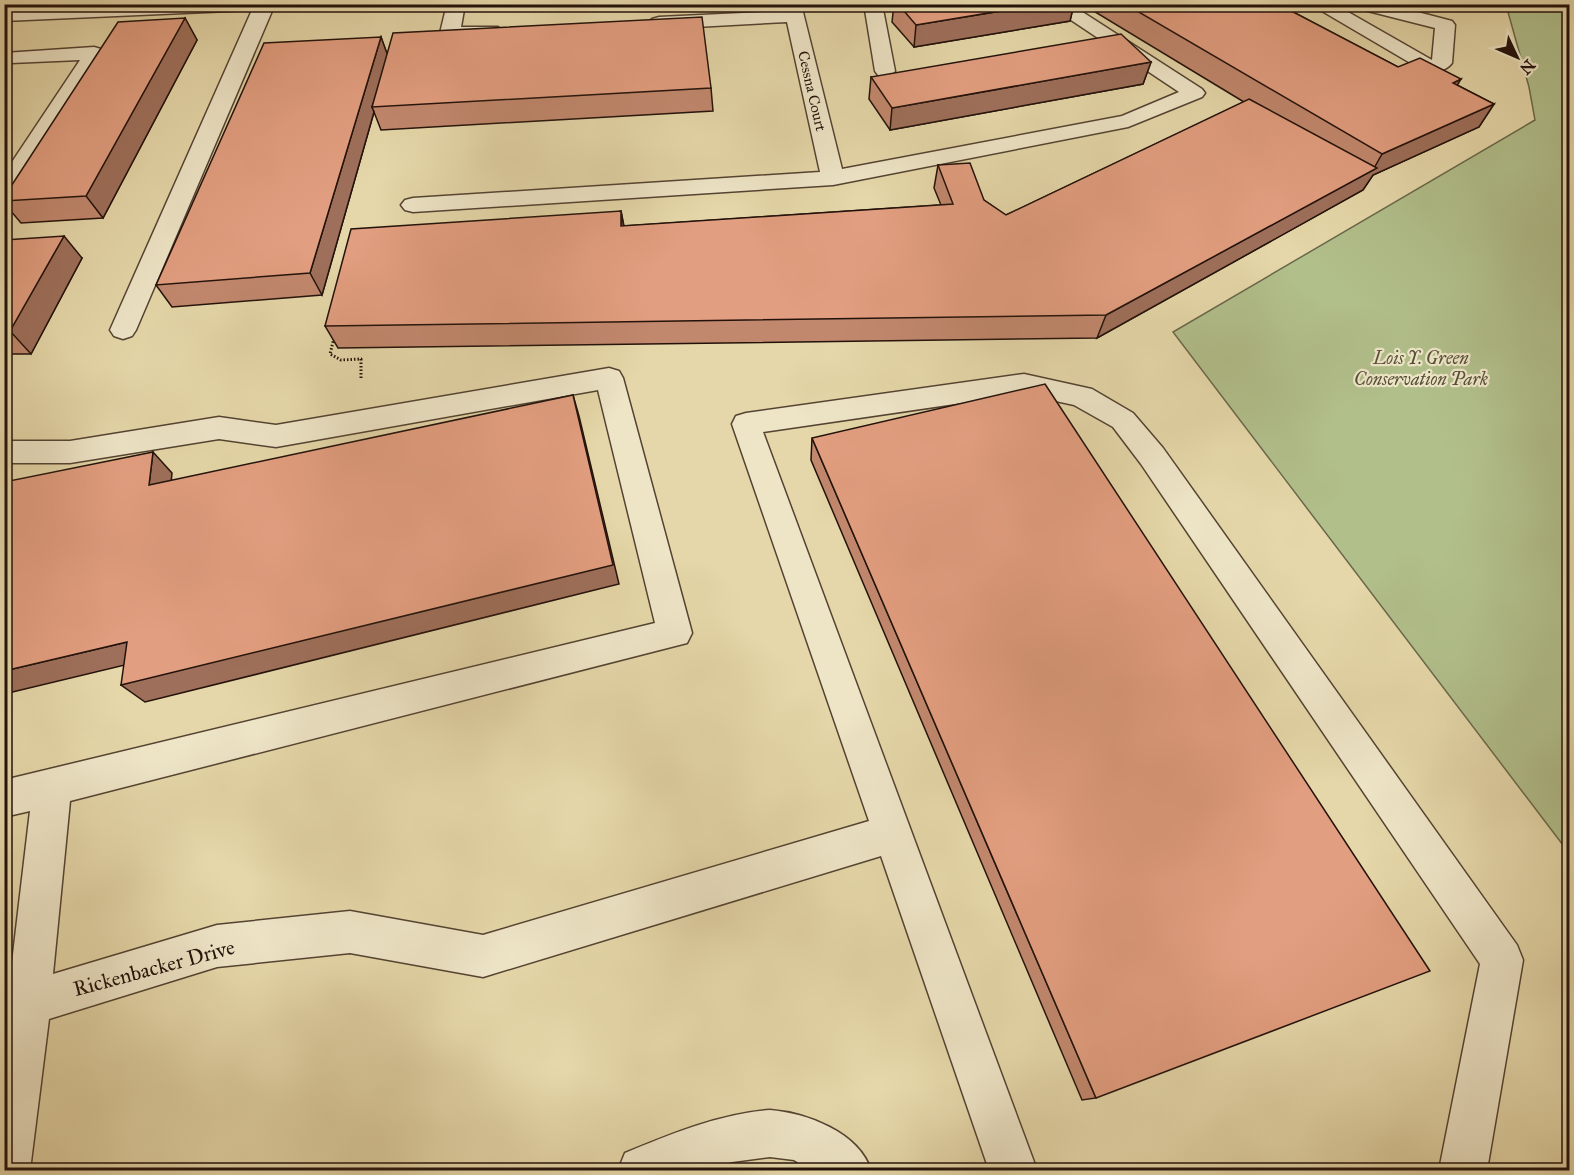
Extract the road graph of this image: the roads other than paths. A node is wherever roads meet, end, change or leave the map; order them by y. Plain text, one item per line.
1 (456, 4) edge
2 (873, 4) edge
3 (1056, 4) edge
4 (1319, 4) edge
5 (1363, 4) edge
6 (265, 5) edge
7 (96, 8) edge
8 (794, 10) edge
9 (41, 14) junction
10 (4, 15) edge
11 (639, 24) edge
12 (509, 30) edge
13 (8, 61) edge
14 (885, 71) dead end
15 (833, 178) junction
16 (4, 192) edge
17 (413, 205) dead end
18 (123, 330) dead end
19 (4, 452) edge
20 (52, 787) junction
21 (4, 799) edge
22 (892, 833) junction
23 (17, 1007) edge
24 (6, 1170) edge
25 (642, 1170) edge
26 (847, 1170) edge
27 (1014, 1170) edge
28 (1462, 1170) edge

1 - 12 street
2 - 14 street
3 - 15 street
4 - 5 street
6 - 7 street
6 - 18 street
7 - 9 street
8 - 11 street
8 - 15 street, Cessna Court
9 - 10 street
9 - 13 street
13 - 16 street
15 - 17 street
19 - 20 street
20 - 21 street
20 - 23 street
22 - 23 street, Rickenbacker Drive
22 - 27 street
22 - 28 street
23 - 24 street
25 - 26 street

